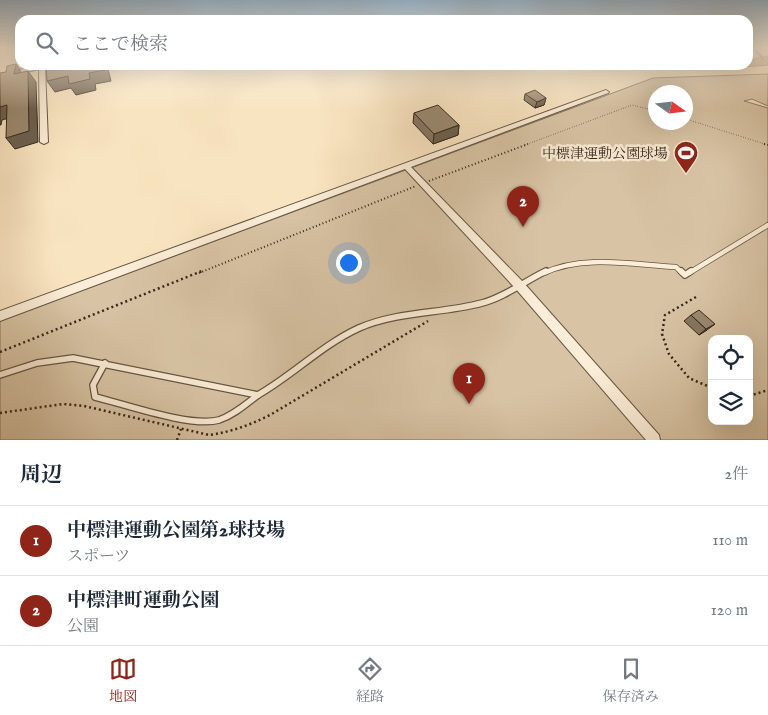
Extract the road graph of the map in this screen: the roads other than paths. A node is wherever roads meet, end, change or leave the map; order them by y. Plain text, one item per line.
1 (28, 70) edge
2 (42, 70) edge
3 (0, 76) edge
4 (606, 92) dead end
5 (44, 142) dead end
6 (406, 166) junction
7 (768, 225) edge
8 (519, 285) junction
9 (0, 316) edge
10 (105, 363) junction
11 (0, 375) edge
12 (258, 395) junction
13 (654, 440) edge

1 - 3 street
2 - 5 street
4 - 6 street
6 - 8 street
6 - 9 street
7 - 8 lane
8 - 12 lane
8 - 13 street
10 - 11 lane
10 - 12 lane
10 - 12 lane

